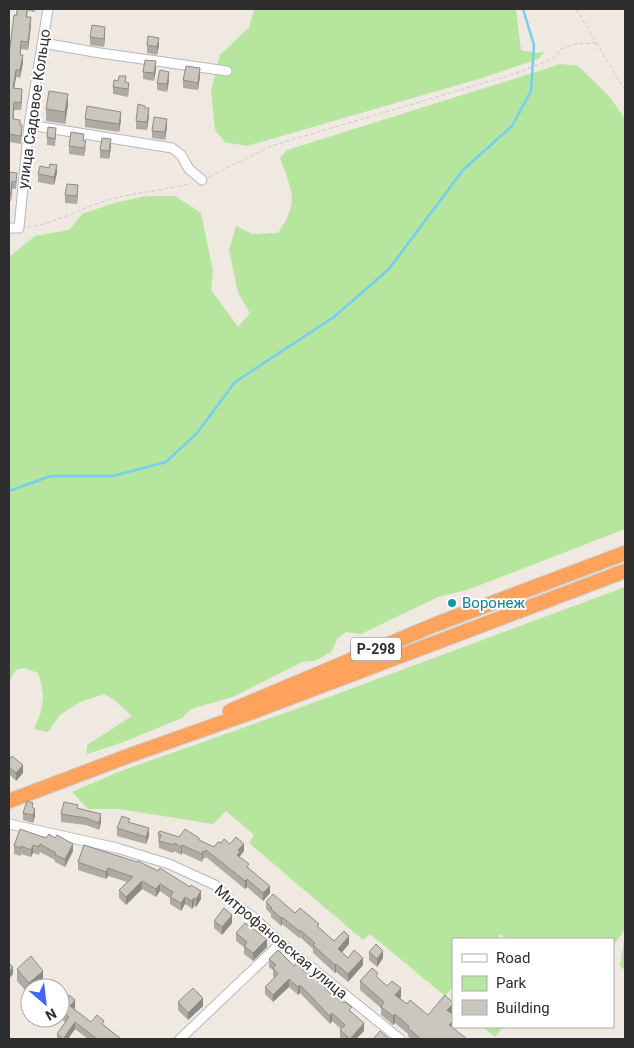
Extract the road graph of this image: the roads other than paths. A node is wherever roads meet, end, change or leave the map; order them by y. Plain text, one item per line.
1 (48, 9) edge
2 (42, 43) junction
3 (227, 71) dead end
4 (29, 125) junction
5 (202, 180) road end
6 (9, 228) edge
7 (625, 553) edge
8 (625, 571) edge
9 (131, 755) junction
10 (9, 802) edge
11 (9, 824) edge
12 (280, 943) junction
13 (180, 1039) edge
14 (400, 1039) edge

1 - 2 street, улица Садовое Кольцо
2 - 3 street
2 - 4 street, улица Садовое Кольцо
4 - 5 street
4 - 6 street, улица Садовое Кольцо
7 - 9 highway, Р-298
8 - 9 highway, Р-298
9 - 10 highway, Р-298
11 - 12 street, Митрофановская улица
12 - 13 street
12 - 14 street, Митрофановская улица

